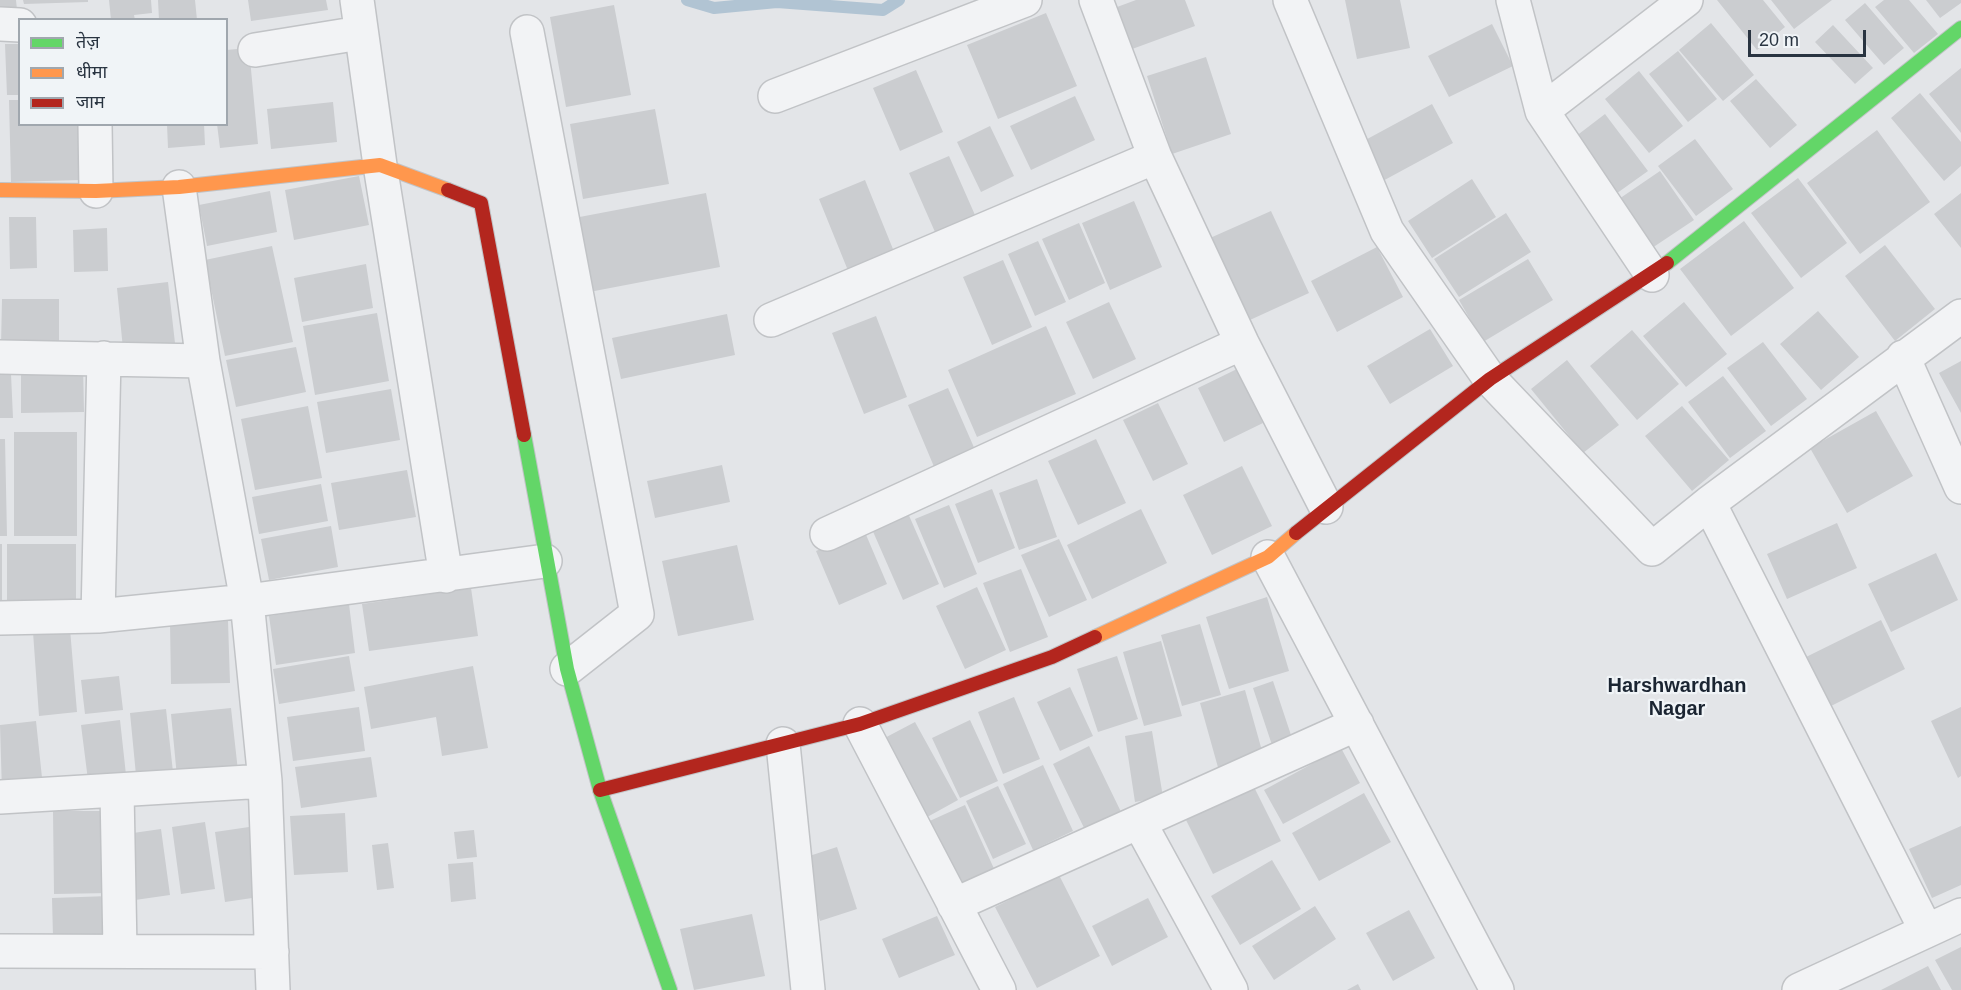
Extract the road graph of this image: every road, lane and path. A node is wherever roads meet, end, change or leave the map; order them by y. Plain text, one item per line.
1 (357, 0) edge
2 (1025, 0) edge
3 (1096, 0) edge
4 (1290, 0) edge
5 (1513, 0) edge
6 (1686, 0) edge
7 (0, 24) edge
8 (18, 25) edge
9 (1961, 28) edge
10 (527, 32) dead end
11 (360, 33) junction
12 (255, 50) dead end
13 (776, 96) dead end
14 (1542, 111) junction
15 (95, 126) edge
16 (1155, 157) junction
17 (380, 165) junction
18 (179, 188) junction
19 (0, 190) edge
20 (96, 191) junction
21 (1652, 275) junction
22 (1961, 316) edge
23 (771, 320) dead end
24 (1242, 343) junction
25 (0, 357) edge
26 (1903, 357) junction
27 (104, 358) junction
28 (203, 361) junction
29 (1490, 379) junction
30 (1961, 487) edge
31 (1709, 503) junction
32 (1326, 507) junction
33 (827, 534) dead end
34 (1268, 557) junction
35 (545, 561) junction
36 (446, 576) junction
37 (247, 601) junction
38 (98, 616) junction
39 (0, 618) edge
40 (567, 669) junction
41 (860, 724) junction
42 (1357, 724) junction
43 (783, 744) junction
44 (265, 781) junction
45 (600, 790) junction
46 (117, 791) junction
47 (0, 797) edge
48 (1139, 822) junction
49 (954, 905) junction
50 (1961, 915) edge
51 (1926, 930) junction
52 (120, 950) junction
53 (0, 951) edge
54 (272, 952) junction
55 (273, 990) edge
56 (670, 990) edge
57 (808, 990) edge
58 (999, 990) edge
59 (1231, 990) edge
60 (1497, 990) edge
61 (1799, 990) edge

1 - 11 street
2 - 13 street
3 - 16 street
4 - 29 street
5 - 14 street
6 - 14 street
7 - 8 street
9 - 21 street
10 - 40 street
11 - 12 street
11 - 17 street
14 - 21 street
15 - 20 street
16 - 23 street
16 - 24 street
17 - 18 street
17 - 35 street
17 - 36 street
18 - 20 street
18 - 28 street
19 - 20 street
21 - 29 street
22 - 26 street
24 - 32 street
24 - 33 street
25 - 27 street
26 - 30 street
26 - 31 street
27 - 28 street
27 - 38 street
28 - 37 street
29 - 31 street
29 - 32 street
31 - 51 street
32 - 34 street
34 - 41 street
34 - 42 street
35 - 36 street
35 - 40 street
36 - 37 street
37 - 38 street
37 - 44 street
38 - 39 street
40 - 45 street
41 - 43 street
41 - 49 street
42 - 48 street
42 - 60 street
43 - 45 street
43 - 57 street
44 - 46 street
44 - 54 street
45 - 56 street
46 - 47 street
46 - 52 street
48 - 49 street
48 - 59 street
49 - 58 street
50 - 51 street
51 - 61 street
52 - 53 street
52 - 54 street
54 - 55 street

